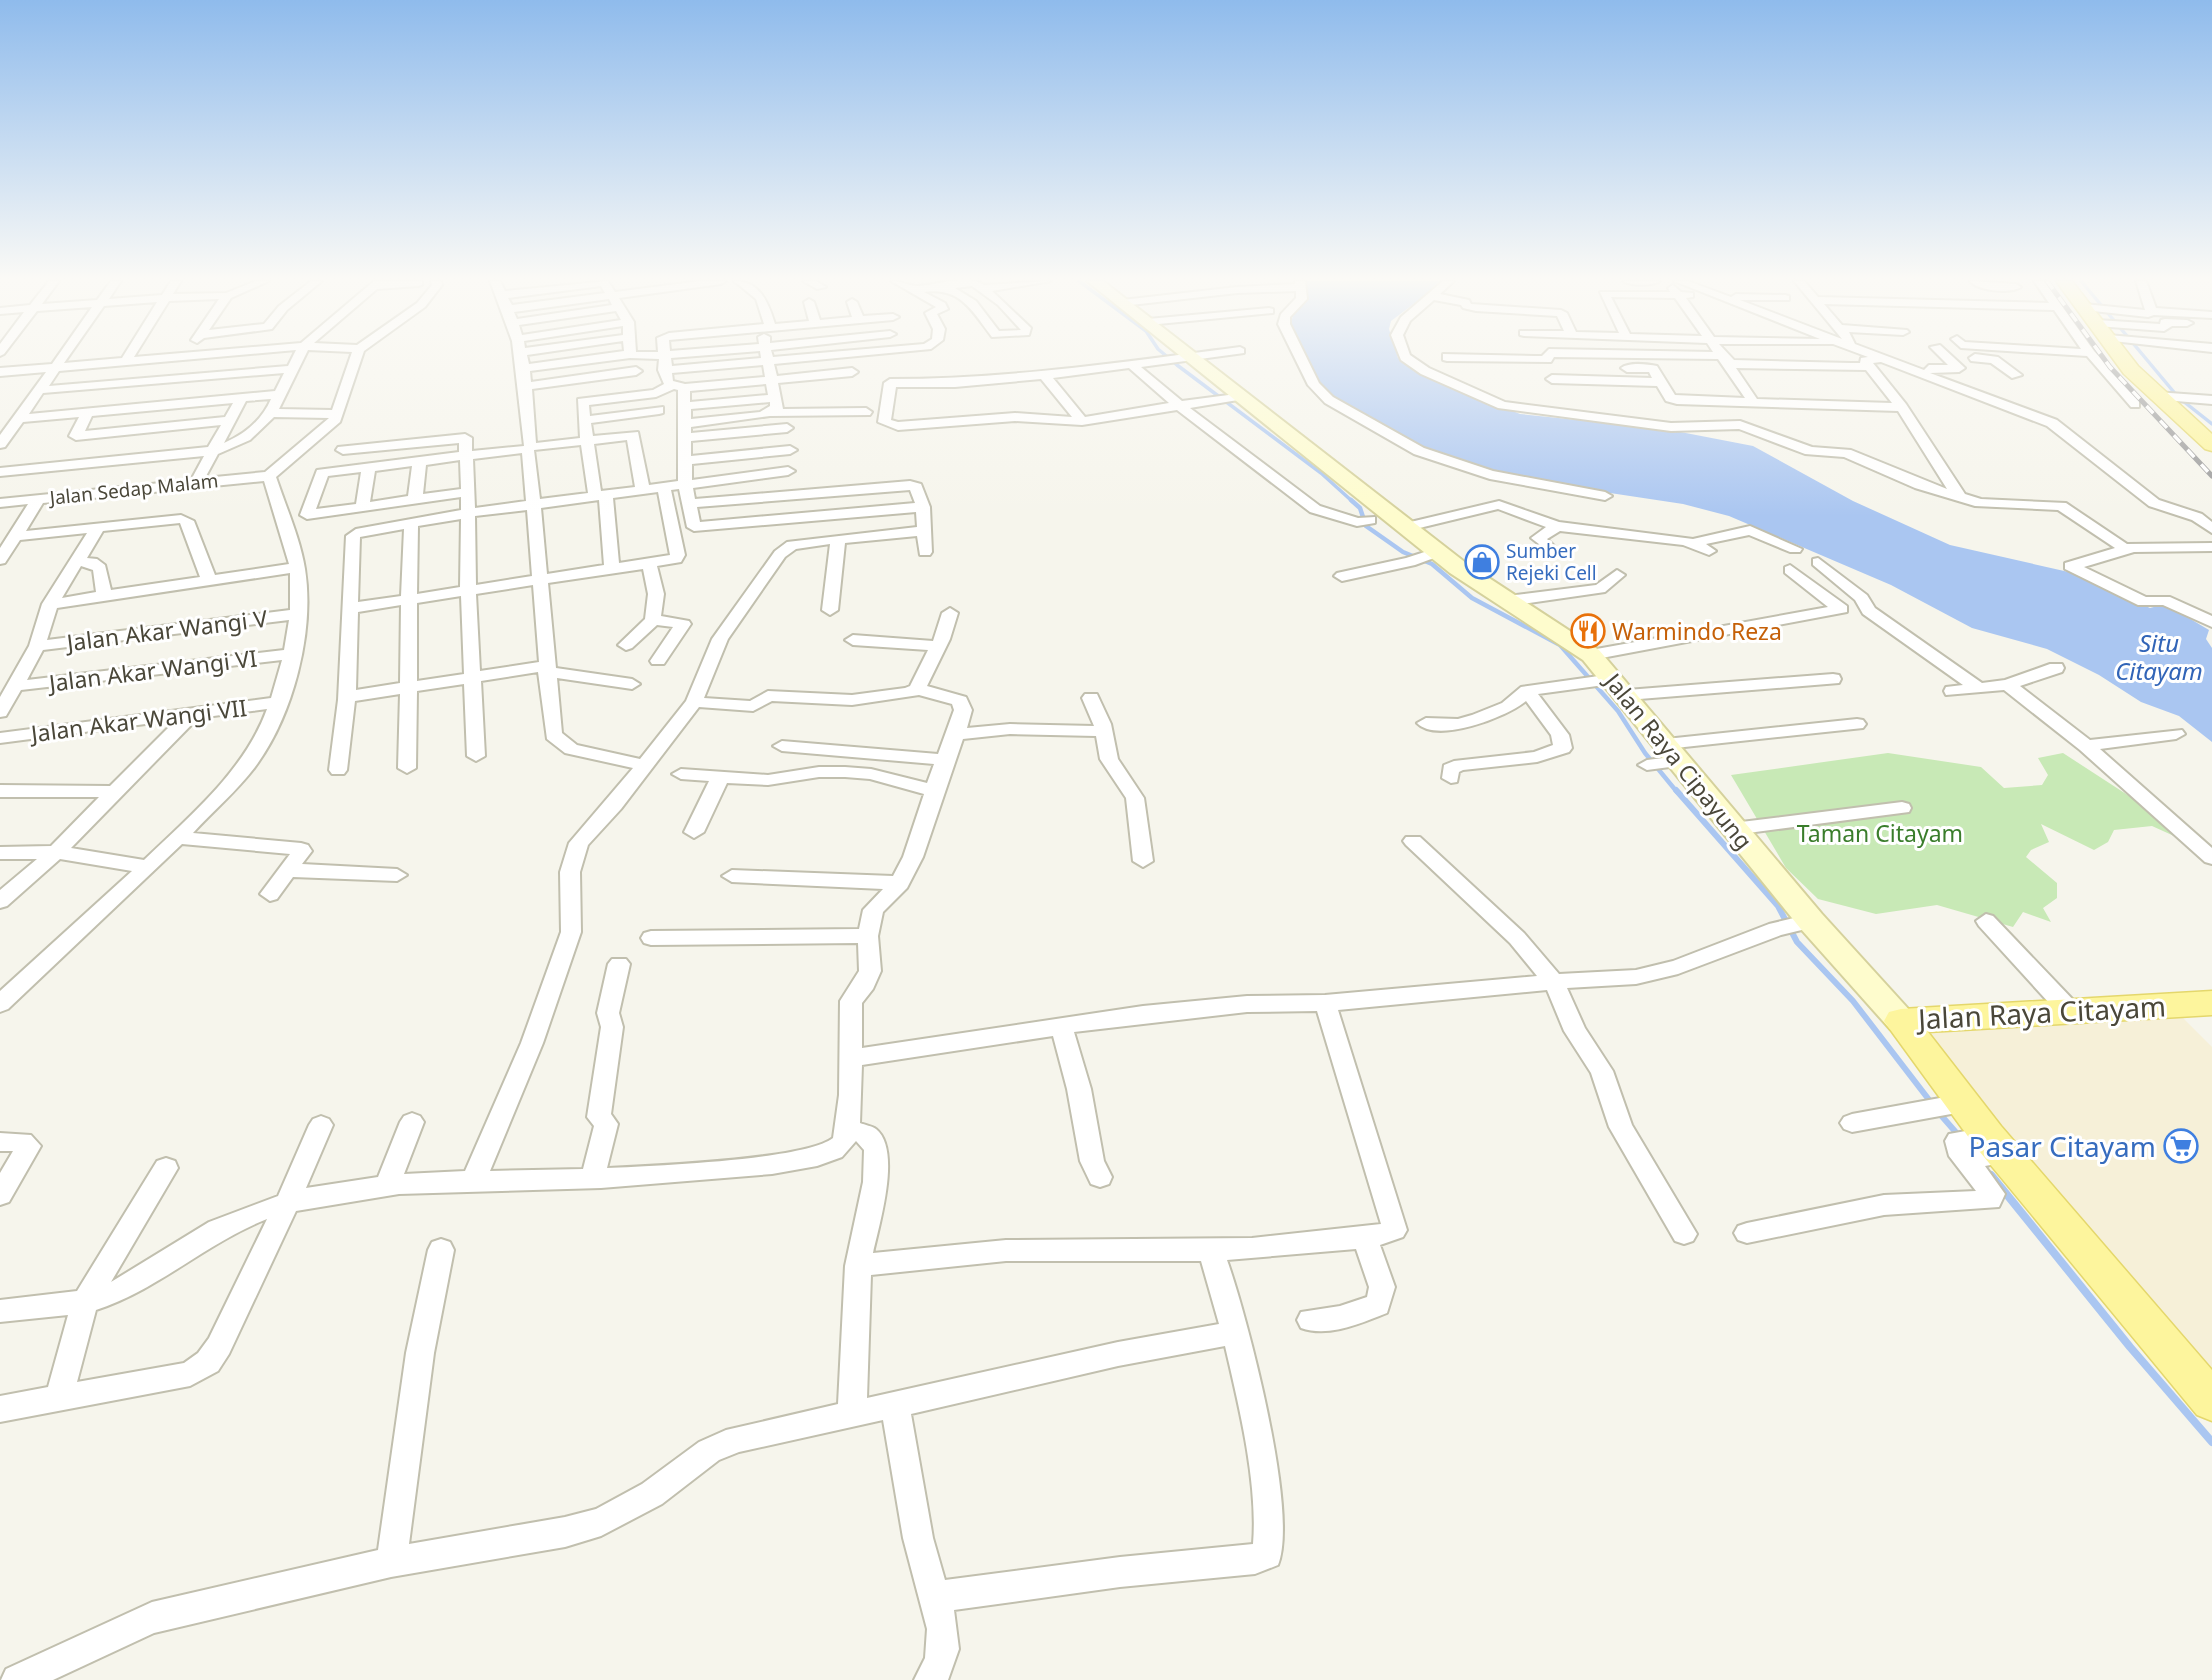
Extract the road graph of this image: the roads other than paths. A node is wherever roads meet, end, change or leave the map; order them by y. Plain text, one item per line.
1 (60, 359) edge
2 (146, 359) edge
3 (296, 359) edge
4 (356, 359) edge
5 (524, 359) edge
6 (590, 359) edge
7 (664, 359) edge
8 (796, 359) edge
9 (1160, 359) edge
10 (1186, 359) edge
11 (1301, 359) edge
12 (1408, 359) edge
13 (1517, 359) edge
14 (1543, 359) edge
15 (1640, 359) edge
16 (1724, 359) edge
17 (1735, 359) edge
18 (1863, 359) edge
19 (1882, 359) edge
20 (1890, 359) edge
21 (1950, 359) edge
22 (1992, 359) edge
23 (2096, 359) edge
24 (2125, 359) edge
25 (126, 361) joint
26 (768, 362) junction
27 (1131, 364) junction
28 (1867, 364) junction
29 (1619, 365) junction
30 (55, 367) junction
31 (526, 368) junction
32 (1541, 368) dead end
33 (1914, 368) junction
34 (290, 369) junction
35 (664, 370) junction
36 (636, 371) dead end
37 (0, 372) edge
38 (852, 372) dead end
39 (2016, 374) dead end
40 (1045, 376) junction
41 (769, 379) junction
42 (1552, 379) dead end
43 (1662, 382) junction
44 (669, 385) junction
45 (527, 386) junction
46 (684, 388) junction
47 (40, 390) junction
48 (279, 394) junction
49 (1235, 397) junction
50 (2162, 397) junction
51 (242, 398) junction
52 (775, 398) junction
53 (2212, 400) edge
54 (1728, 402) junction
55 (1755, 403) junction
56 (2135, 404) dead end
57 (1185, 405) junction
58 (685, 406) junction
59 (1902, 407) junction
60 (659, 410) dead end
61 (88, 412) junction
62 (866, 412) dead end
63 (271, 413) junction
64 (772, 413) junction
65 (336, 414) junction
66 (1738, 415) dead end
67 (19, 419) junction
68 (230, 420) junction
69 (586, 420) junction
70 (1082, 421) junction
71 (787, 428) dead end
72 (683, 431) junction
73 (76, 436) junction
74 (589, 440) junction
75 (0, 444) edge
76 (2212, 445) edge
77 (530, 448) junction
78 (343, 450) dead end
79 (790, 450) dead end
80 (213, 451) junction
81 (468, 457) junction
82 (684, 461) junction
83 (419, 463) junction
84 (58, 467) junction
85 (369, 468) junction
86 (788, 471) dead end
87 (0, 472) edge
88 (269, 476) junction
89 (196, 483) junction
90 (685, 483) junction
91 (664, 488) junction
92 (643, 491) junction
93 (468, 492) junction
94 (1605, 495) dead end
95 (601, 496) junction
96 (1959, 496) junction
97 (38, 499) junction
98 (415, 500) junction
99 (0, 503) edge
100 (536, 505) junction
101 (688, 505) junction
102 (362, 507) junction
103 (923, 507) junction
104 (468, 513) junction
105 (1365, 521) dead end
106 (1675, 522) dead end
107 (411, 523) junction
108 (99, 526) junction
109 (1557, 526) junction
110 (1407, 527) junction
111 (2212, 529) edge
112 (923, 531) junction
113 (15, 536) junction
114 (838, 539) junction
115 (1675, 540) junction
116 (1693, 542) junction
117 (1548, 547) dead end
118 (2212, 547) edge
119 (1795, 548) dead end
120 (2129, 549) junction
121 (1709, 551) dead end
122 (925, 552) dead end
123 (1424, 557) junction
124 (0, 560) edge
125 (76, 562) junction
126 (1818, 562) dead end
127 (649, 564) junction
128 (297, 567) junction
129 (612, 568) junction
130 (1790, 570) dead end
131 (1617, 575) dead end
132 (1342, 576) dead end
133 (541, 579) junction
134 (209, 580) junction
135 (468, 591) junction
136 (104, 595) junction
137 (407, 600) junction
138 (1508, 601) junction
139 (50, 604) junction
140 (352, 608) junction
141 (830, 610) dead end
142 (950, 613) dead end
143 (298, 614) junction
144 (653, 620) junction
145 (2212, 622) edge
146 (853, 639) dead end
147 (626, 645) dead end
148 (37, 646) junction
149 (937, 646) junction
150 (290, 654) junction
151 (1591, 655) junction
152 (657, 661) dead end
153 (2056, 668) dead end
154 (545, 669) junction
155 (474, 677) junction
156 (1833, 679) dead end
157 (632, 684) dead end
158 (1605, 685) junction
159 (2008, 685) junction
160 (15, 686) junction
161 (411, 687) junction
162 (917, 689) junction
163 (1980, 689) junction
164 (1527, 691) junction
165 (1952, 691) dead end
166 (346, 697) junction
167 (1091, 698) dead end
168 (278, 702) junction
169 (694, 702) junction
170 (0, 712) edge
171 (192, 714) junction
172 (1426, 723) dead end
173 (1857, 724) dead end
174 (1103, 731) junction
175 (956, 734) junction
176 (2176, 734) dead end
177 (0, 738) edge
178 (782, 746) dead end
179 (2086, 746) junction
180 (477, 756) dead end
181 (1662, 759) junction
182 (944, 760) junction
183 (642, 765) junction
184 (407, 768) dead end
185 (338, 770) dead end
186 (681, 774) dead end
187 (720, 777) junction
188 (1451, 778) dead end
189 (932, 790) junction
190 (0, 791) edge
191 (116, 792) junction
192 (1902, 808) dead end
193 (1733, 829) junction
194 (694, 832) dead end
195 (178, 838) junction
196 (1413, 841) dead end
197 (56, 852) junction
198 (1, 854) edge
199 (2212, 858) edge
200 (1143, 861) dead end
201 (147, 867) junction
202 (289, 870) junction
203 (397, 875) dead end
204 (732, 876) dead end
205 (900, 883) junction
206 (270, 894) dead end
207 (0, 901) edge
208 (1986, 921) dead end
209 (1793, 926) junction
210 (867, 936) junction
211 (652, 938) dead end
212 (619, 964) dead end
213 (1553, 982) junction
214 (1325, 1003) junction
215 (2212, 1003) edge
216 (0, 1004) edge
217 (2069, 1010) junction
218 (1901, 1021) junction
219 (1060, 1025) junction
220 (852, 1058) junction
221 (1947, 1106) junction
222 (412, 1122) dead end
223 (1852, 1122) dead end
224 (321, 1125) dead end
225 (847, 1128) junction
226 (0, 1142) edge
227 (1979, 1149) junction
228 (166, 1168) dead end
229 (1100, 1177) dead end
230 (593, 1178) junction
231 (473, 1182) junction
232 (387, 1186) junction
233 (0, 1195) edge
234 (287, 1204) junction
235 (1747, 1233) dead end
236 (1684, 1234) dead end
237 (1365, 1238) junction
238 (441, 1250) dead end
239 (1211, 1252) junction
240 (858, 1266) junction
241 (85, 1302) junction
242 (0, 1311) edge
243 (1310, 1320) dead end
244 (1234, 1334) junction
245 (59, 1398) junction
246 (2212, 1401) edge
247 (894, 1405) junction
248 (0, 1409) edge
249 (852, 1414) junction
250 (391, 1562) junction
251 (934, 1597) junction
252 (17, 1680) edge
253 (930, 1680) edge

1 - 30 street
2 - 25 street
3 - 34 street
4 - 65 street
5 - 31 street
6 - 31 street
7 - 35 street
8 - 26 street
9 - 27 street
10 - 49 main road, Jalan Raya Cipayung
11 - 94 street
12 - 96 street
13 - 14 street
15 - 29 street
16 - 55 street
17 - 28 street
18 - 28 street
19 - 28 street
20 - 33 street
21 - 33 street
22 - 39 street
23 - 56 street
24 - 50 main road
25 - 30 street
26 - 35 street
26 - 41 street
27 - 40 street
27 - 57 street
28 - 59 street
29 - 32 street
29 - 43 street
30 - 37 street
30 - 47 street
31 - 45 street
33 - 111 street
34 - 47 street
34 - 48 street
35 - 44 street
36 - 45 street
38 - 41 street
40 - 70 street
40 - 70 street
41 - 46 street
41 - 52 street
42 - 43 street
43 - 54 street
44 - 46 street
44 - 69 street
45 - 77 street
46 - 58 street
47 - 67 street
48 - 51 street
48 - 63 street
49 - 57 street
49 - 110 main road, Jalan Raya Cipayung
50 - 53 street
50 - 76 main road
51 - 61 street
51 - 68 street
52 - 58 street
52 - 64 street
54 - 55 street
54 - 66 street
55 - 59 street
57 - 70 street
57 - 105 street
58 - 72 street
59 - 96 street
60 - 69 street
61 - 67 street
61 - 73 street
62 - 64 street
63 - 65 street
63 - 80 street
64 - 72 street
65 - 88 street
67 - 75 street
68 - 73 street
68 - 80 street
69 - 74 street
71 - 72 street
72 - 82 street
73 - 84 street
74 - 77 street
74 - 92 street
74 - 95 street
77 - 81 street
77 - 100 street
78 - 81 street
79 - 82 street
80 - 84 street
80 - 89 street
81 - 83 street
81 - 93 street
82 - 90 street
83 - 85 street
83 - 98 street
84 - 87 street
85 - 102 street
85 - 102 street
86 - 90 street
88 - 89 street, Jalan Sedap Malam
88 - 128 street
89 - 97 street, Jalan Sedap Malam
90 - 91 street
90 - 101 street
91 - 92 street
91 - 127 street
92 - 95 street
93 - 98 street
93 - 104 street
95 - 100 street
95 - 129 street
96 - 120 street
97 - 99 street, Jalan Sedap Malam
97 - 113 street
98 - 102 street
100 - 104 street
100 - 133 street
101 - 103 street
101 - 103 street
103 - 112 street
104 - 107 street
104 - 135 street
106 - 115 street
107 - 137 street
107 - 140 street
108 - 113 street
108 - 125 street, Jalan Akar Wangi VII
108 - 134 street
109 - 110 street
109 - 115 street
109 - 117 street
110 - 123 main road, Jalan Raya Cipayung
112 - 114 street
112 - 122 street
113 - 124 street
114 - 141 street
114 - 169 street
115 - 116 street
116 - 119 street
116 - 121 street
118 - 120 street
120 - 145 street
123 - 132 street
123 - 138 main road, Jalan Raya Cipayung
125 - 136 street
125 - 139 street, Jalan Akar Wangi VII
126 - 163 street
127 - 129 street
127 - 144 street
128 - 134 street
128 - 143 street
129 - 133 street
130 - 151 street
131 - 138 street
133 - 135 street
133 - 154 street
134 - 136 street
135 - 137 street
135 - 155 street
136 - 139 street
137 - 140 street
137 - 161 street
138 - 151 main road, Jalan Raya Cipayung
139 - 148 street, Jalan Akar Wangi VII
140 - 166 street
142 - 149 street
143 - 148 street, Jalan Akar Wangi V
143 - 150 street
144 - 147 street
144 - 152 street
146 - 149 street
148 - 160 street, Jalan Akar Wangi VII
149 - 162 street
150 - 160 street, Jalan Akar Wangi VI
150 - 168 street
151 - 158 main road, Jalan Raya Cipayung
153 - 159 street
154 - 155 street
154 - 157 street
154 - 183 street
155 - 161 street
155 - 180 street
156 - 158 street
158 - 164 street
158 - 181 main road, Jalan Raya Cipayung
159 - 163 street
159 - 179 street
160 - 170 street, Jalan Akar Wangi VII
161 - 166 street
161 - 184 street
162 - 169 street
162 - 175 street
163 - 165 street
164 - 172 street
164 - 188 street
166 - 185 street
167 - 174 street
168 - 171 street, Jalan Akar Wangi VII
168 - 195 street
169 - 183 street
171 - 177 street, Jalan Akar Wangi VII
171 - 191 street
173 - 181 street
174 - 175 street
174 - 200 street
175 - 182 street
176 - 179 street
178 - 182 street
179 - 199 street
181 - 193 main road, Jalan Raya Cipayung
182 - 189 street
183 - 231 street
186 - 187 street
187 - 189 street
187 - 194 street
189 - 205 street
190 - 191 street
191 - 197 street
192 - 193 street
193 - 209 main road, Jalan Raya Cipayung
195 - 201 street
195 - 202 street
196 - 213 street
197 - 198 street
197 - 201 street
197 - 207 street
201 - 216 street
202 - 203 street
202 - 206 street
204 - 205 street
205 - 210 street
208 - 217 street
209 - 213 street
209 - 218 main road, Jalan Raya Cipayung
210 - 211 street
210 - 220 street
212 - 230 street
213 - 214 street
213 - 236 street
214 - 219 street
214 - 237 street
215 - 217 main road, Jalan Raya Citayam
217 - 218 main road, Jalan Raya Citayam
218 - 221 main road, Jalan Raya Citayam
219 - 220 street
219 - 229 street
220 - 225 street
221 - 223 street
221 - 227 main road, Jalan Raya Citayam
222 - 232 street
224 - 234 street
225 - 230 street
225 - 240 street
226 - 233 street
227 - 235 street
227 - 246 main road, Jalan Raya Citayam
228 - 241 street
230 - 231 street
231 - 232 street
232 - 234 street
234 - 241 street
234 - 245 street
237 - 239 street
237 - 243 street
238 - 250 street
239 - 240 street
239 - 244 street
240 - 249 street
241 - 242 street
241 - 245 street
244 - 247 street
244 - 251 street
245 - 248 street
247 - 249 street
247 - 251 street
249 - 250 street
250 - 252 street
251 - 253 street

